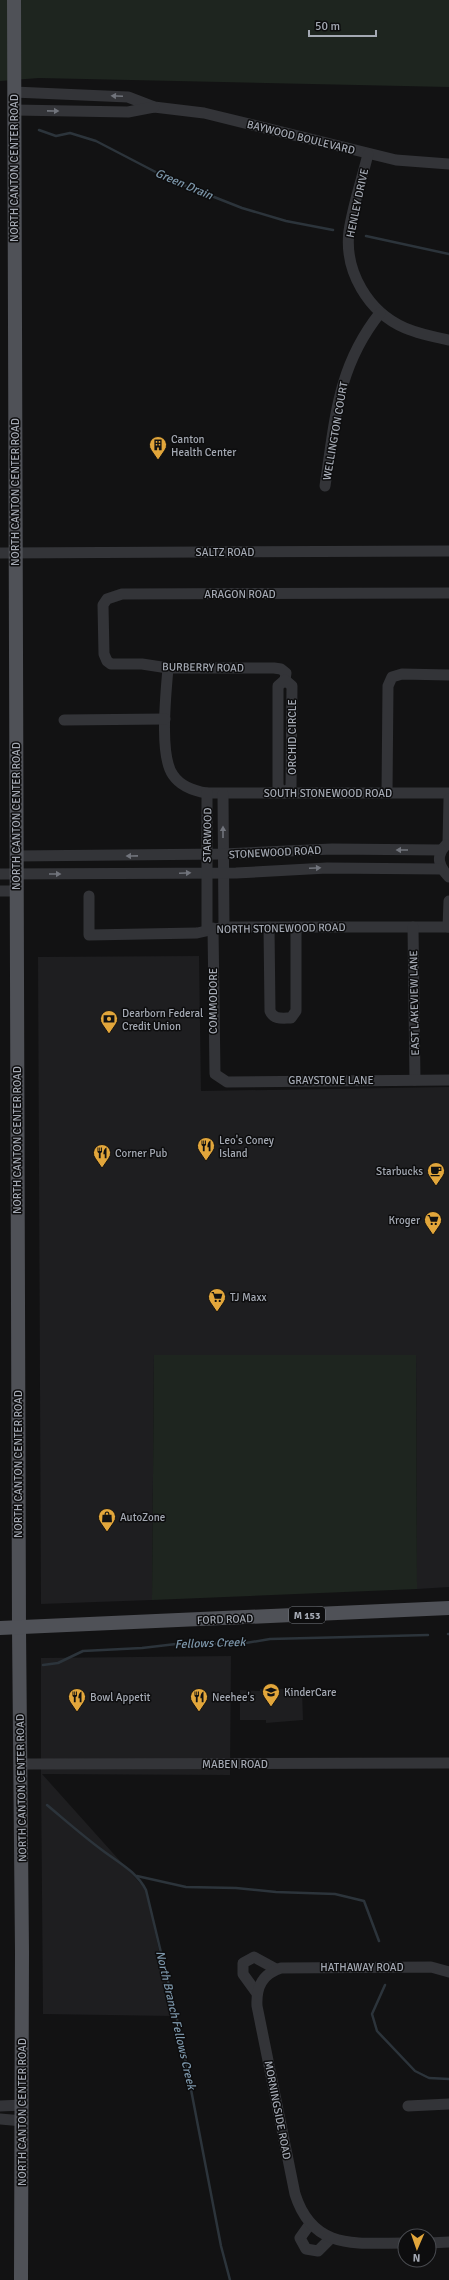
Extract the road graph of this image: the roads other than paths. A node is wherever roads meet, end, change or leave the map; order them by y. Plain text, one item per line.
1 (14, 0) edge
2 (14, 92) junction
3 (154, 107) junction
4 (14, 110) junction
5 (368, 154) junction
6 (449, 164) edge
7 (380, 312) junction
8 (449, 340) edge
9 (325, 486) dead end
10 (449, 551) edge
11 (0, 553) edge
12 (15, 553) junction
13 (449, 593) edge
14 (118, 664) joint
15 (168, 668) junction
16 (449, 675) edge
17 (285, 677) joint
18 (64, 720) dead end
19 (165, 720) junction
20 (285, 793) junction
21 (387, 793) junction
22 (449, 793) edge
23 (207, 794) junction
24 (223, 794) junction
25 (449, 799) edge
26 (446, 844) edge
27 (206, 854) junction
28 (223, 854) junction
29 (16, 856) junction
30 (109, 856) junction
31 (206, 872) junction
32 (224, 872) junction
33 (445, 873) edge
34 (0, 874) edge
35 (16, 874) junction
36 (109, 874) junction
37 (0, 891) edge
38 (16, 891) junction
39 (89, 896) dead end
40 (449, 901) edge
41 (269, 927) junction
42 (296, 927) junction
43 (413, 927) junction
44 (449, 927) edge
45 (215, 928) junction
46 (215, 1074) joint
47 (415, 1080) junction
48 (449, 1080) edge
49 (449, 1608) edge
50 (0, 1628) edge
51 (19, 1628) junction
52 (22, 1764) junction
53 (449, 1764) edge
54 (276, 1970) junction
55 (449, 1972) edge
56 (256, 1992) junction
57 (449, 2104) edge
58 (23, 2105) junction
59 (0, 2106) edge
60 (408, 2106) dead end
61 (0, 2119) edge
62 (23, 2121) junction
63 (310, 2224) junction
64 (331, 2238) junction
65 (449, 2242) edge
66 (397, 2243) edge
67 (437, 2243) edge
68 (21, 2280) edge

1 - 2 main road, NORTH CANTON CENTER ROAD
3 -> 2 street, BAYWOOD BOULEVARD
2 - 4 main road, NORTH CANTON CENTER ROAD
4 -> 3 street, BAYWOOD BOULEVARD
3 - 5 street, BAYWOOD BOULEVARD
4 - 12 main road, NORTH CANTON CENTER ROAD
5 - 6 street, BAYWOOD BOULEVARD
5 - 7 street, HENLEY DRIVE
7 - 8 street, HENLEY DRIVE
7 - 9 street, WELLINGTON COURT
10 - 12 street, SALTZ ROAD
11 - 12 street, SALTZ ROAD
12 - 29 main road, NORTH CANTON CENTER ROAD
13 - 14 street, ARAGON ROAD
14 - 15 street, BURBERRY ROAD
15 - 17 street, BURBERRY ROAD
15 - 19 street, STARWOOD
16 - 21 street
17 - 20 street, ORCHID CIRCLE
18 - 19 street
19 - 23 street, STARWOOD
20 - 21 street, SOUTH STONEWOOD ROAD
20 - 24 street, SOUTH STONEWOOD ROAD
21 - 22 street, SOUTH STONEWOOD ROAD
23 - 24 street, SOUTH STONEWOOD ROAD
23 - 27 street, STARWOOD
28 -> 24 street, STARWOOD
25 - 26 street
26 -> 28 street, STONEWOOD ROAD
26 - 33 street
27 - 28 street, STONEWOOD ROAD
27 -> 30 street, STONEWOOD ROAD
27 - 31 street, STARWOOD
28 - 32 street, STARWOOD
29 - 30 street, STONEWOOD ROAD
29 - 35 main road, NORTH CANTON CENTER ROAD
30 - 36 street
31 - 32 street, STONEWOOD ROAD
36 -> 31 street, STONEWOOD ROAD
31 - 45 street, STARWOOD
32 -> 33 street, STONEWOOD ROAD
32 - 45 street, STARWOOD
34 - 35 street, STONEWOOD ROAD
35 -> 36 street, STONEWOOD ROAD
35 - 38 main road, NORTH CANTON CENTER ROAD
37 - 38 street
38 - 51 main road, NORTH CANTON CENTER ROAD
39 - 45 street, NORTH STONEWOOD ROAD
40 - 44 street
41 - 42 street, NORTH STONEWOOD ROAD
41 - 42 street
41 - 45 street, NORTH STONEWOOD ROAD
42 - 43 street, NORTH STONEWOOD ROAD
43 - 44 street, NORTH STONEWOOD ROAD
43 - 47 street, EAST LAKEVIEW LANE
45 - 46 street, COMMODORE
46 - 47 street, GRAYSTONE LANE
47 - 48 street, GRAYSTONE LANE
49 - 51 main road, FORD ROAD / M 153
50 - 51 main road, FORD ROAD / M 153
51 - 52 main road, NORTH CANTON CENTER ROAD
52 - 53 street, MABEN ROAD
52 - 58 main road, NORTH CANTON CENTER ROAD
54 - 55 street, HATHAWAY ROAD
54 - 56 street, HATHAWAY ROAD
54 - 56 street, MORNINGSIDE ROAD
56 - 63 street, MORNINGSIDE ROAD
57 - 60 street
58 - 59 street
58 - 62 main road, NORTH CANTON CENTER ROAD
61 - 62 street
62 - 68 main road, NORTH CANTON CENTER ROAD
63 - 64 street, MORNINGSIDE ROAD
63 - 64 street
64 - 66 street, MORNINGSIDE ROAD
65 - 67 street

